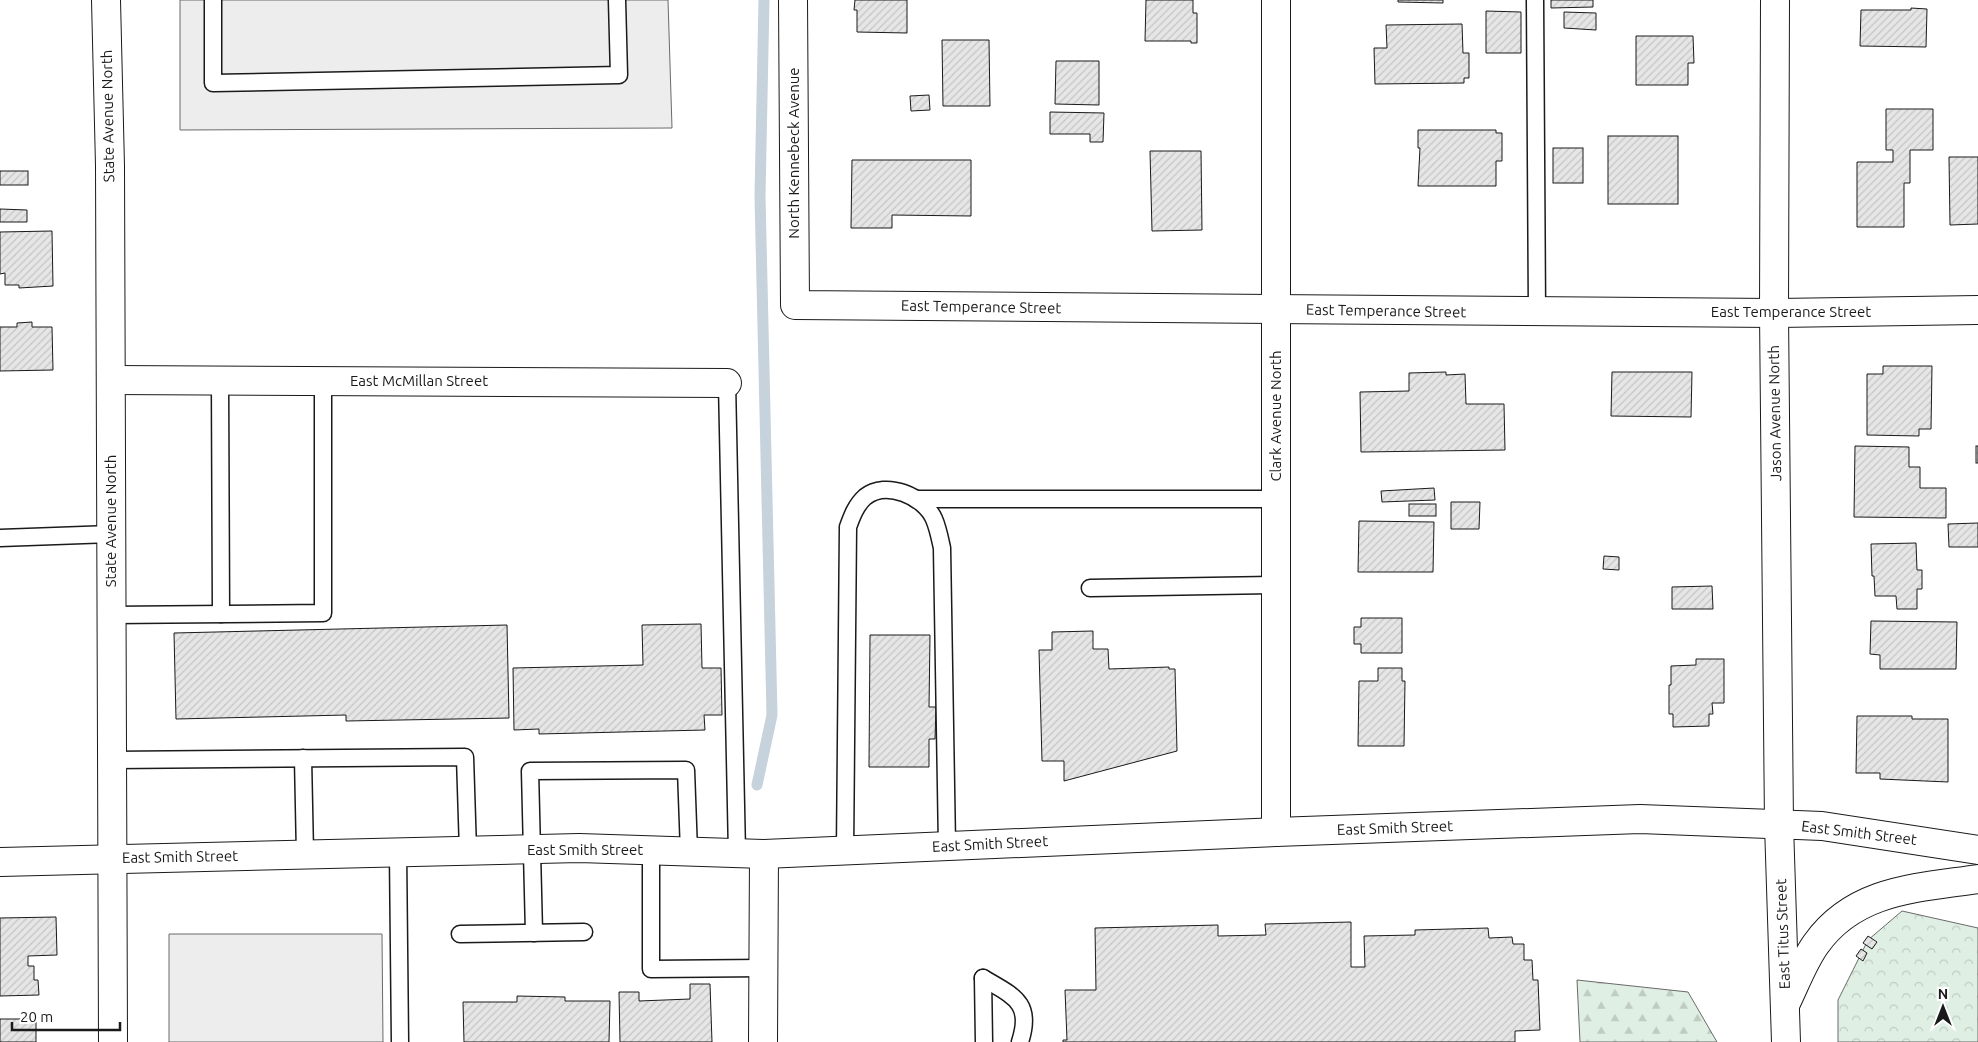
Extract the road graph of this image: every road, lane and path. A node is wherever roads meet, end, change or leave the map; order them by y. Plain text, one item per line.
1 (106, 0) edge
2 (213, 0) edge
3 (617, 0) edge
4 (793, 0) edge
5 (1276, 0) edge
6 (1535, 0) edge
7 (1775, 0) edge
8 (795, 305) joint
9 (1276, 310) junction
10 (1978, 310) edge
11 (1537, 312) junction
12 (1774, 313) junction
13 (111, 380) junction
14 (220, 380) junction
15 (323, 380) junction
16 (727, 383) joint
17 (917, 499) junction
18 (1276, 499) junction
19 (111, 534) junction
20 (0, 538) edge
21 (1276, 585) junction
22 (1090, 588) dead end
23 (221, 614) junction
24 (111, 615) junction
25 (303, 758) junction
26 (112, 760) junction
27 (1780, 825) junction
28 (1276, 832) junction
29 (947, 846) junction
30 (532, 849) junction
31 (650, 850) junction
32 (1978, 850) edge
33 (468, 851) junction
34 (845, 851) junction
35 (398, 852) junction
36 (689, 852) junction
37 (737, 853) junction
38 (305, 854) junction
39 (764, 854) junction
40 (113, 858) junction
41 (0, 862) edge
42 (1978, 879) edge
43 (584, 932) dead end
44 (534, 933) junction
45 (460, 934) dead end
46 (764, 968) junction
47 (1785, 1005) junction
48 (113, 1042) edge
49 (400, 1042) edge
50 (764, 1042) edge
51 (984, 1042) edge
52 (1020, 1042) edge
53 (1786, 1042) edge

1 - 13 street, State Avenue North
2 - 3 lane
4 - 8 street, North Kennebeck Avenue
5 - 9 street, Clark Avenue North
6 - 11 lane
7 - 12 street, Jason Avenue North
8 - 9 street, East Temperance Street
9 - 11 street, East Temperance Street
9 - 18 street, Clark Avenue North
10 - 12 street, East Temperance Street
11 - 12 street, East Temperance Street
12 - 27 street, Jason Avenue North
13 - 14 street, East McMillan Street
13 - 19 street, State Avenue North
14 - 15 street, East McMillan Street
14 - 23 lane
15 - 16 street, East McMillan Street
15 - 23 lane
16 - 37 lane
17 - 18 lane
17 - 29 lane
17 - 34 lane
18 - 21 street, Clark Avenue North
19 - 20 lane
19 - 24 street, State Avenue North
21 - 22 lane
21 - 28 street, Clark Avenue North
23 - 24 lane
24 - 26 street, State Avenue North
25 - 26 lane
25 - 33 lane
25 - 38 lane
26 - 40 street, State Avenue North
27 - 28 street, East Smith Street
27 - 32 street, East Smith Street
27 - 47 street, East Titus Street
28 - 29 street, East Smith Street
29 - 34 street, East Smith Street
30 - 31 street, East Smith Street
30 - 33 street, East Smith Street
30 - 36 lane
30 - 44 lane
31 - 36 street, East Smith Street
31 - 46 lane
33 - 35 street, East Smith Street
34 - 39 street, East Smith Street
35 - 38 street, East Smith Street
35 - 49 lane
36 - 37 street, East Smith Street
37 - 39 street, East Smith Street
38 - 40 street, East Smith Street
39 - 46 street
40 - 41 street, East Smith Street
40 - 48 street, State Avenue North
42 - 47 street
43 - 44 lane
44 - 45 lane
46 - 50 street
47 - 53 street, East Titus Street
51 - 52 lane

